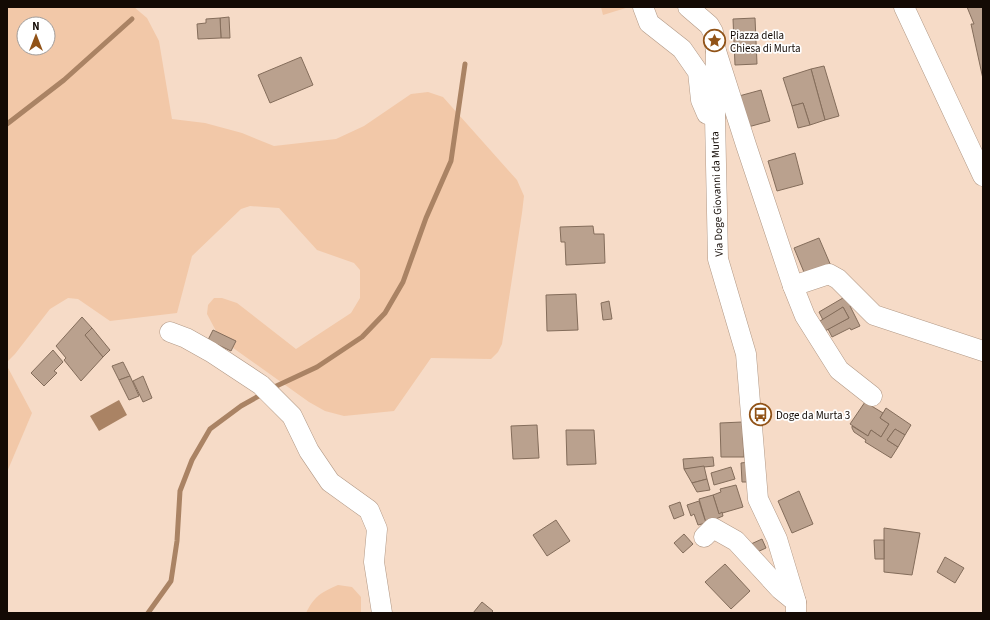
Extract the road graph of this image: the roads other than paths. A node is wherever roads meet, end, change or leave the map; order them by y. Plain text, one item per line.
1 (643, 7) edge
2 (688, 7) edge
3 (904, 7) edge
4 (716, 51) junction
5 (715, 117) junction
6 (983, 176) edge
7 (794, 286) junction
8 (170, 332) dead end
9 (983, 351) edge
10 (872, 396) dead end
11 (704, 537) dead end
12 (796, 608) edge
13 (382, 613) edge

1 - 5 street
2 - 4 street
3 - 6 street
4 - 5 street, Via Doge Giovanni da Murta
4 - 7 street
5 - 12 street, Via Doge Giovanni da Murta
7 - 9 street
7 - 10 street
8 - 13 street
11 - 12 street

